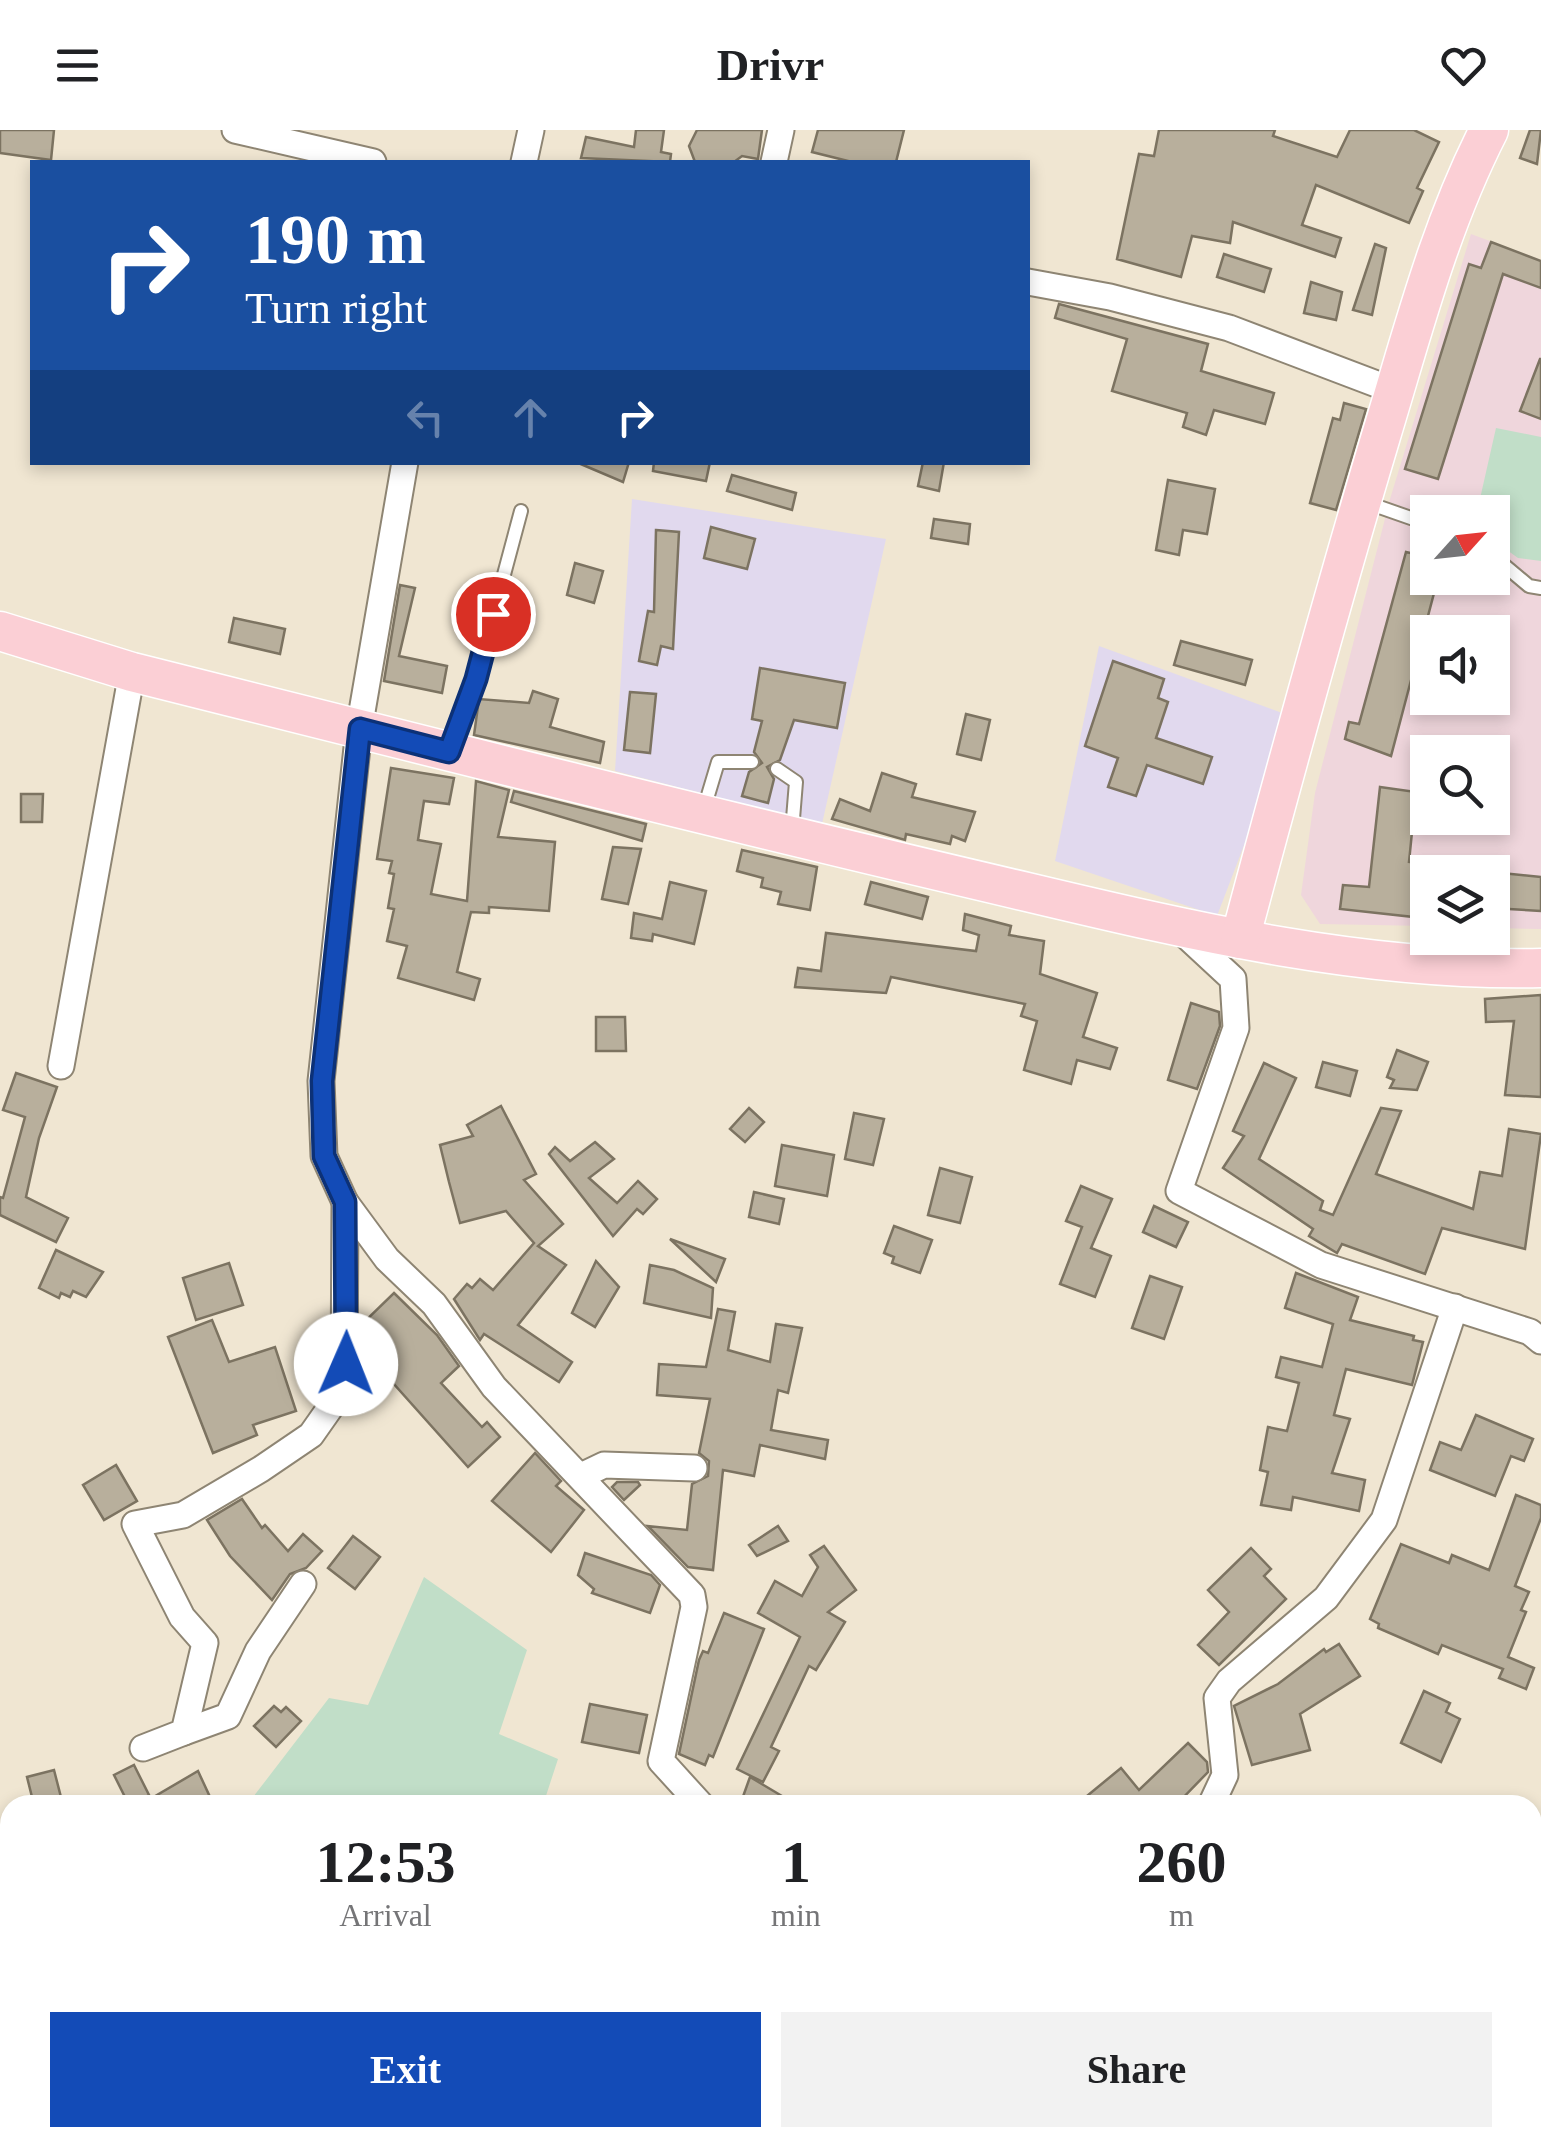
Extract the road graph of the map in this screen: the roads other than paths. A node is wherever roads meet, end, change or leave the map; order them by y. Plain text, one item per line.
1 (235, 130) edge
2 (531, 130) edge
3 (781, 130) edge
4 (1490, 130) edge
5 (285, 135) edge
6 (367, 160) edge
7 (524, 160) edge
8 (774, 160) edge
9 (1030, 282) edge
10 (1395, 391) junction
11 (404, 465) edge
12 (1362, 501) junction
13 (521, 511) dead end
14 (1410, 518) edge
15 (1510, 569) edge
16 (1541, 588) edge
17 (0, 631) edge
18 (132, 672) junction
19 (360, 729) junction
20 (449, 752) junction
21 (752, 762) dead end
22 (777, 769) dead end
23 (702, 816) junction
24 (792, 838) junction
25 (1176, 926) junction
26 (1240, 939) junction
27 (1541, 968) edge
28 (61, 1066) dead end
29 (345, 1202) junction
30 (1454, 1307) junction
31 (1541, 1340) edge
32 (694, 1468) dead end
33 (581, 1476) junction
34 (303, 1584) dead end
35 (184, 1732) junction
36 (143, 1748) dead end
37 (692, 1795) edge
38 (1216, 1795) edge

1 - 5 street
2 - 7 street
3 - 8 street
4 - 10 main road
5 - 6 street
9 - 10 street
10 - 12 main road
11 - 19 street
12 - 14 lane
12 - 26 main road
13 - 20 lane
15 - 16 lane
17 - 18 main road
18 - 19 main road
18 - 28 street
19 - 20 main road
19 - 29 street
20 - 23 main road
21 - 23 lane
22 - 24 lane
23 - 24 main road
24 - 25 main road
25 - 26 main road
25 - 30 street
26 - 27 main road
29 - 33 street
29 - 35 street
30 - 31 street
30 - 38 street
32 - 33 street
33 - 37 street
34 - 35 street
35 - 36 street

